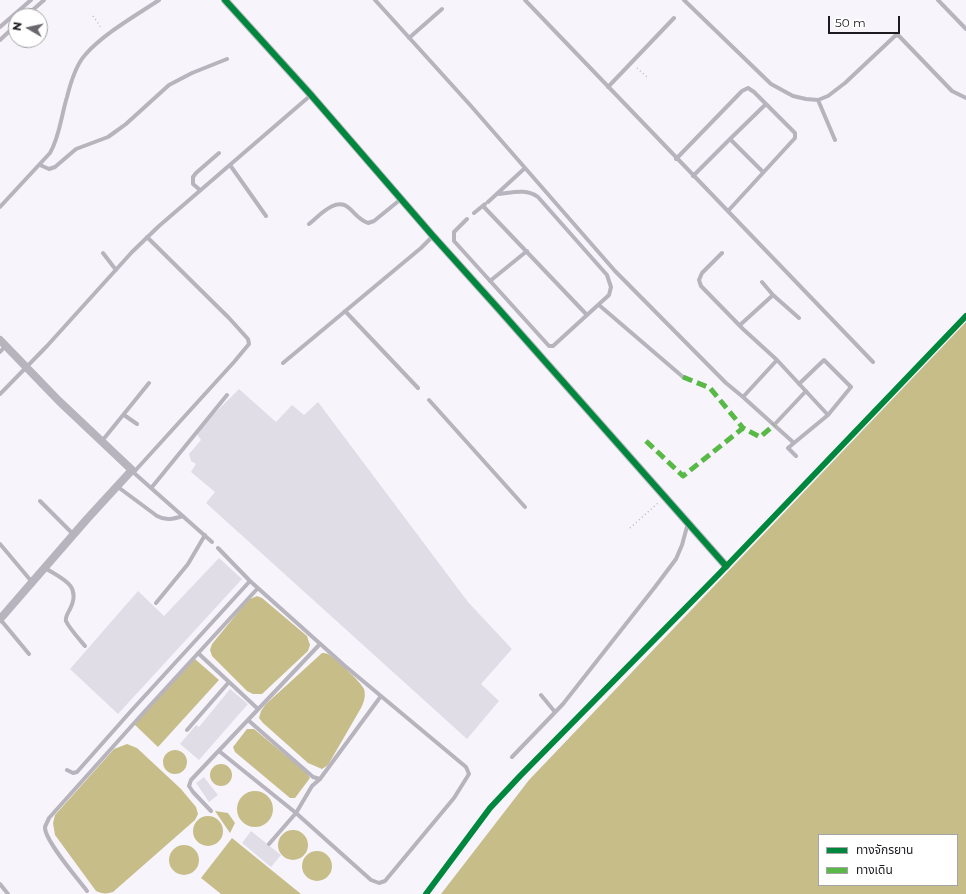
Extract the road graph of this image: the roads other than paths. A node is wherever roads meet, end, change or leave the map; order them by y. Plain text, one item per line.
1 (31, 0) edge
2 (44, 0) edge
3 (159, 0) edge
4 (225, 0) edge
5 (375, 0) edge
6 (524, 0) edge
7 (684, 0) edge
8 (938, 0) edge
9 (35, 8) edge
10 (442, 9) dead end
11 (674, 18) dead end
12 (0, 28) edge
13 (966, 29) edge
14 (8, 32) edge
15 (5, 35) junction
16 (409, 38) junction
17 (0, 40) edge
18 (227, 59) dead end
19 (608, 87) junction
20 (311, 95) junction
21 (966, 98) edge
22 (818, 100) junction
23 (766, 104) junction
24 (730, 139) junction
25 (835, 140) dead end
26 (219, 153) dead end
27 (676, 159) junction
28 (40, 165) junction
29 (230, 165) junction
30 (525, 168) junction
31 (763, 172) junction
32 (693, 176) junction
33 (200, 190) junction
34 (497, 194) junction
35 (401, 199) junction
36 (485, 204) junction
37 (0, 207) edge
38 (728, 211) junction
39 (474, 213) dead end
40 (266, 216) dead end
41 (467, 219) dead end
42 (310, 224) dead end
43 (433, 236) junction
44 (147, 237) junction
45 (527, 251) junction
46 (103, 253) dead end
47 (722, 253) dead end
48 (116, 270) junction
49 (490, 281) junction
50 (762, 282) dead end
51 (773, 296) junction
52 (598, 305) junction
53 (345, 311) junction
54 (587, 315) junction
55 (799, 318) dead end
56 (740, 325) junction
57 (2, 346) edge
58 (777, 360) junction
59 (873, 362) dead end
60 (282, 363) dead end
61 (27, 367) junction
62 (683, 377) dead end
63 (149, 383) dead end
64 (799, 384) junction
65 (418, 388) dead end
66 (806, 391) junction
67 (0, 394) edge
68 (227, 395) dead end
69 (743, 397) junction
70 (430, 400) dead end
71 (124, 415) junction
72 (828, 415) junction
73 (137, 424) dead end
74 (774, 425) junction
75 (102, 442) junction
76 (794, 443) junction
77 (796, 456) dead end
78 (133, 471) junction
79 (118, 487) junction
80 (152, 487) junction
81 (40, 501) dead end
82 (525, 507) dead end
83 (183, 516) junction
84 (688, 522) junction
85 (74, 535) junction
86 (205, 535) junction
87 (212, 542) dead end
88 (0, 544) edge
89 (218, 548) dead end
90 (724, 564) dead end
91 (44, 568) junction
92 (250, 581) junction
93 (32, 582) junction
94 (258, 588) junction
95 (156, 603) dead end
96 (0, 619) edge
97 (320, 644) junction
98 (85, 646) dead end
99 (198, 653) junction
100 (29, 654) dead end
101 (229, 682) junction
102 (541, 695) dead end
103 (381, 696) junction
104 (258, 709) junction
105 (555, 712) junction
106 (248, 720) junction
107 (187, 730) dead end
108 (219, 751) junction
109 (512, 757) dead end
110 (67, 770) dead end
111 (320, 779) junction
112 (212, 811) dead end
113 (296, 813) junction
114 (269, 844) dead end
115 (0, 884) edge
116 (87, 891) dead end
117 (8, 894) edge

1 - 12 lane
2 - 9 lane
3 - 28 lane
4 - 20 street
5 - 16 lane
6 - 19 lane
7 - 22 lane
8 - 13 lane
10 - 16 lane
11 - 19 lane
12 - 15 lane
14 - 15 lane
15 - 17 lane
16 - 30 lane
18 - 28 lane
19 - 27 lane
20 - 29 lane
20 - 35 street
21 - 22 lane
22 - 25 lane
23 - 24 lane
23 - 27 lane
23 - 31 lane
24 - 31 lane
24 - 32 lane
26 - 33 lane
27 - 32 lane
28 - 37 lane
29 - 33 lane
29 - 40 lane
30 - 34 lane
30 - 69 lane
31 - 38 lane
32 - 38 lane
33 - 44 lane
34 - 36 lane
34 - 52 lane
35 - 42 lane
35 - 43 street
36 - 39 lane
36 - 45 lane
38 - 59 lane
41 - 49 lane
43 - 53 lane
43 - 84 street
44 - 48 lane
44 - 78 lane
45 - 49 lane
45 - 54 lane
46 - 48 lane
47 - 56 lane
48 - 61 lane
49 - 54 lane
50 - 51 lane
51 - 55 lane
51 - 56 lane
52 - 54 lane
52 - 62 lane
53 - 60 lane
53 - 65 lane
56 - 58 lane
57 - 61 street
58 - 64 lane
58 - 69 lane
61 - 67 lane
61 - 75 street
63 - 71 lane
64 - 66 lane
64 - 72 lane
66 - 72 lane
66 - 74 lane
68 - 80 lane
69 - 74 lane
70 - 82 lane
71 - 73 lane
71 - 75 lane
72 - 76 lane
74 - 76 lane
75 - 78 street
76 - 77 lane
78 - 79 street
78 - 80 lane
79 - 83 lane
79 - 85 street
80 - 83 lane
81 - 85 lane
83 - 86 lane
84 - 90 street
84 - 105 lane
85 - 91 street
86 - 87 lane
86 - 95 lane
88 - 93 lane
89 - 92 lane
91 - 93 street
91 - 98 lane
92 - 94 lane
92 - 110 lane
93 - 96 street
94 - 97 lane
94 - 99 lane
96 - 100 lane
97 - 103 lane
97 - 104 lane
99 - 101 lane
99 - 116 lane
101 - 104 lane
101 - 107 lane
102 - 105 lane
103 - 111 lane
103 - 113 lane
104 - 106 lane
105 - 109 lane
106 - 108 lane
106 - 111 lane
108 - 112 lane
108 - 113 lane
111 - 113 lane
113 - 114 lane
115 - 117 lane

